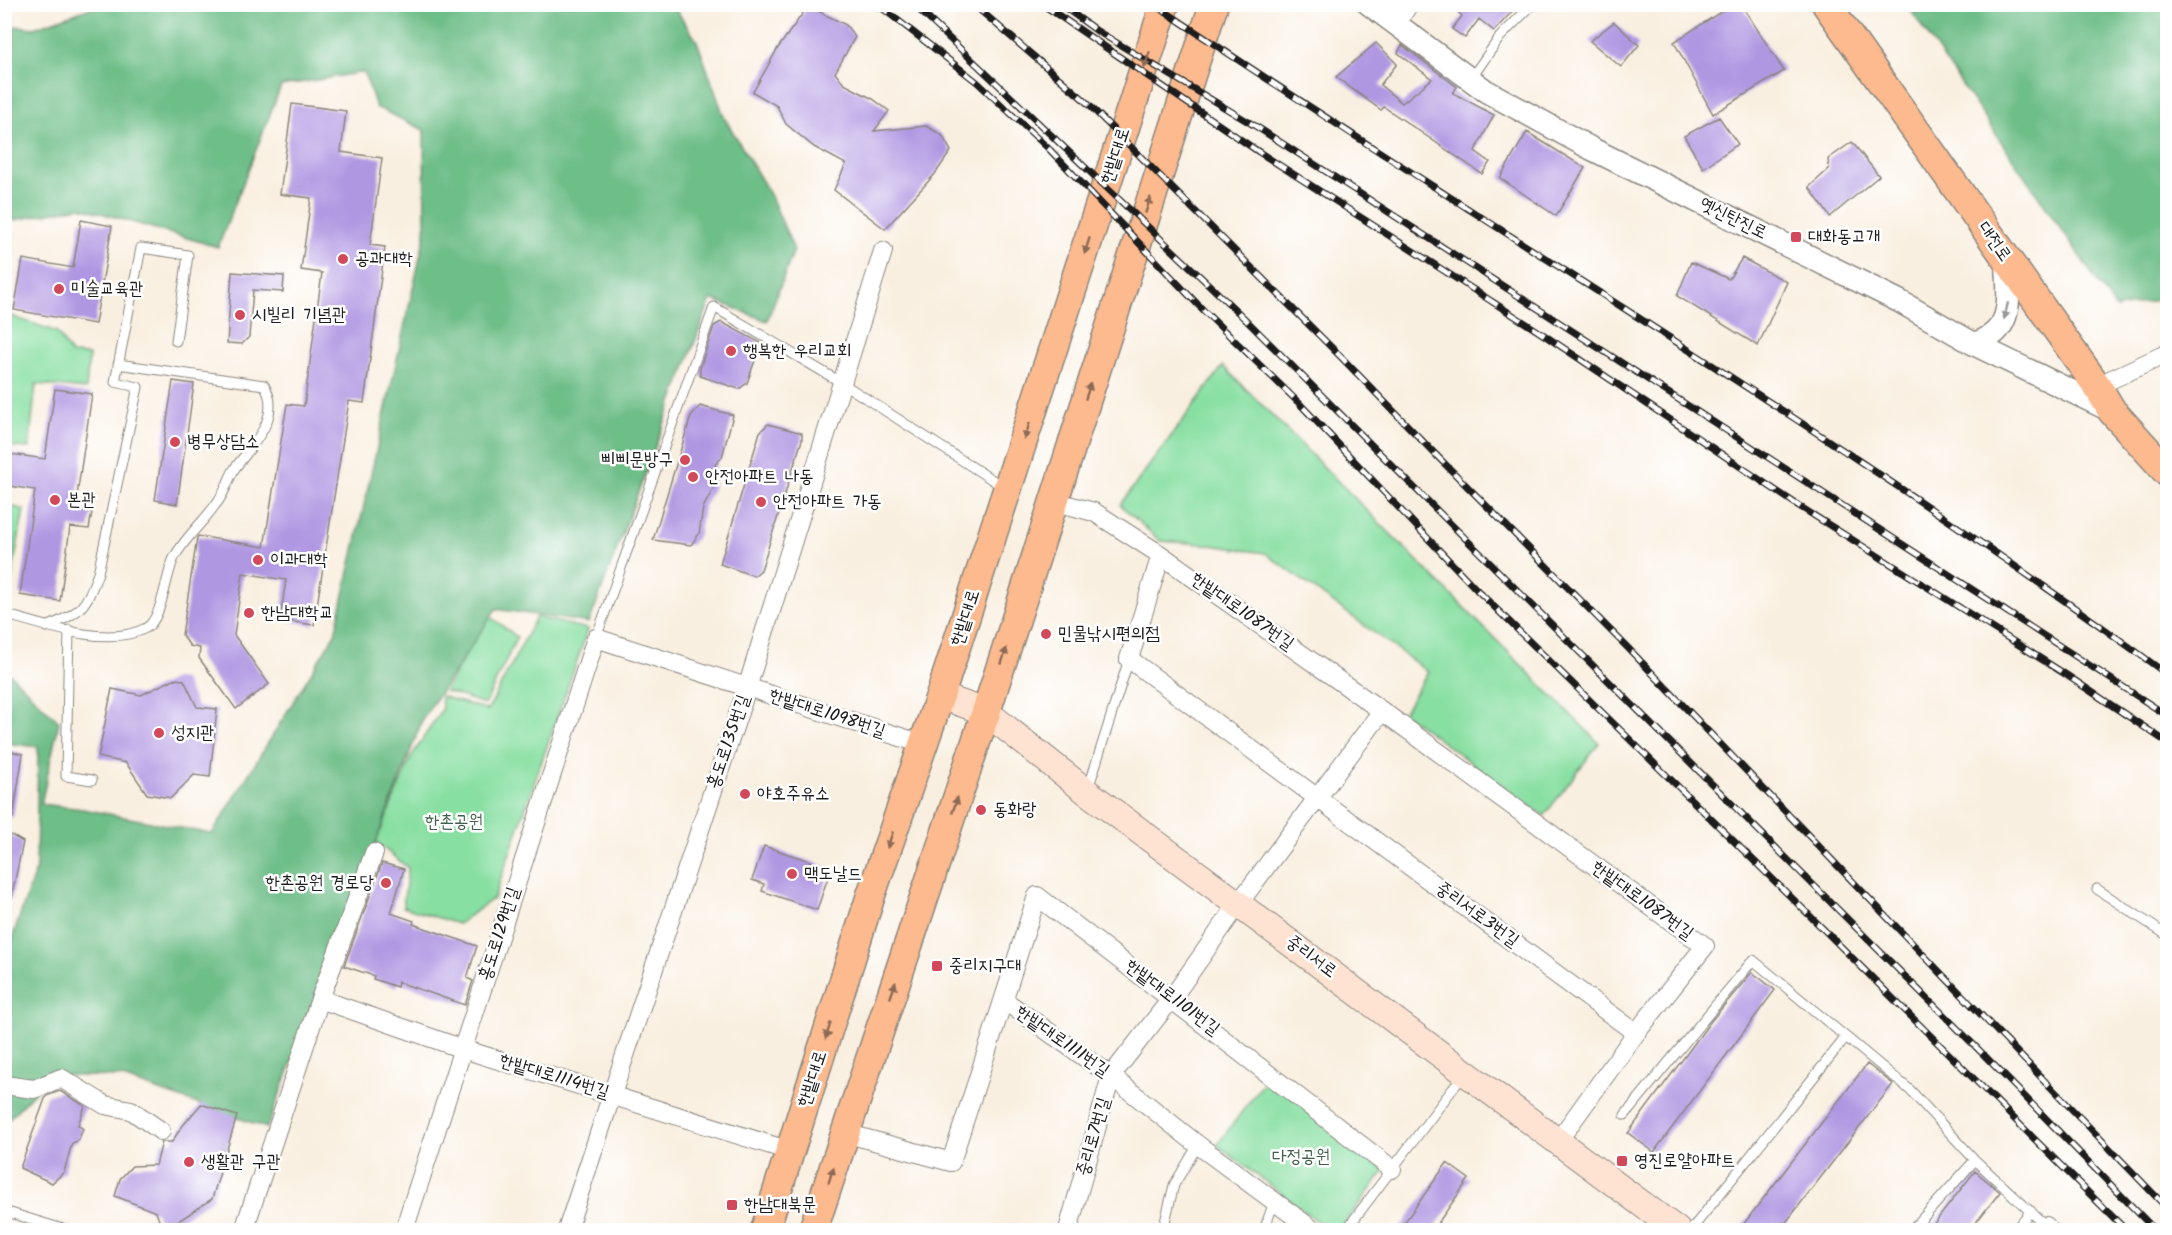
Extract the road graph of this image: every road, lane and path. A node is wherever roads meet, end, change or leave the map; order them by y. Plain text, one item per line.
1 (1166, 4) edge
2 (1214, 4) edge
3 (1370, 4) edge
4 (1408, 4) edge
5 (1533, 4) edge
6 (1826, 4) edge
7 (1396, 24) junction
8 (1470, 80) junction
9 (883, 251) dead end
10 (2007, 261) junction
11 (176, 341) dead end
12 (1974, 344) junction
13 (2168, 352) edge
14 (118, 364) junction
15 (842, 383) junction
16 (2097, 386) junction
17 (2112, 411) junction
18 (2168, 473) edge
19 (1008, 490) junction
20 (1053, 501) junction
21 (1161, 555) junction
22 (4, 614) edge
23 (47, 627) junction
24 (69, 630) junction
25 (596, 638) junction
26 (1129, 659) junction
27 (747, 688) junction
28 (940, 696) junction
29 (1382, 711) junction
30 (986, 712) junction
31 (922, 744) junction
32 (92, 780) dead end
33 (1087, 792) junction
34 (1317, 797) junction
35 (374, 853) dead end
36 (2097, 889) dead end
37 (1239, 903) junction
38 (2168, 936) edge
39 (1172, 998) junction
40 (320, 999) junction
41 (1005, 1001) junction
42 (1636, 1033) junction
43 (1846, 1037) junction
44 (463, 1049) junction
45 (1466, 1072) junction
46 (1111, 1076) junction
47 (4, 1085) edge
48 (611, 1094) junction
49 (1625, 1115) dead end
50 (161, 1131) dead end
51 (845, 1133) junction
52 (1558, 1141) junction
53 (1198, 1145) junction
54 (790, 1151) junction
55 (1975, 1160) junction
56 (1392, 1169) junction
57 (1274, 1202) junction
58 (4, 1211) edge
59 (2031, 1211) junction
60 (2047, 1228) edge
61 (1072, 1229) edge
62 (66, 1230) edge
63 (244, 1230) edge
64 (404, 1230) edge
65 (567, 1230) edge
66 (765, 1230) edge
67 (813, 1230) edge
68 (1163, 1230) edge
69 (1264, 1230) edge
70 (1313, 1230) edge
71 (1346, 1230) edge
72 (1677, 1230) edge
73 (1691, 1230) edge
74 (1912, 1230) edge
75 (2015, 1230) edge

1 -> 19 main road, 한밭대로
20 -> 2 main road
3 - 7 street, 옛신탄진로
4 - 7 street
5 - 8 lane
6 - 10 main road, 대전로
7 - 8 street, 옛신탄진로
8 - 12 street, 옛신탄진로
9 - 15 street, 홍도로135번길
10 -> 12 street
10 - 16 main road, 대전로
11 - 14 lane
12 - 17 street, 옛신탄진로
13 - 16 street
14 - 23 lane
14 - 24 lane
15 - 19 lane
15 - 25 lane
15 - 27 street, 홍도로135번길
16 - 17 main road, 대전로
17 - 18 main road, 대전로
19 - 28 main road, 한밭대로
20 - 21 street, 한밭대로1087번길
30 -> 20 main road
21 - 26 street
21 - 29 street, 한밭대로1087번길
22 - 23 lane
23 - 24 lane
24 - 32 lane
25 - 27 street, 한밭대로1098번길
25 - 44 street, 홍도로129번길
26 - 33 lane
26 - 34 street, 중리서로3번길
27 - 31 street, 한밭대로1098번길
27 - 48 street, 홍도로135번길
28 - 30 main road, 중리서로
28 - 31 main road, 한밭대로
29 - 34 street
29 - 42 street, 한밭대로1087번길
30 - 33 main road, 중리서로
51 -> 30 main road
31 -> 54 main road, 한밭대로
33 - 37 main road, 중리서로
34 - 37 street
34 - 42 street, 중리서로3번길
35 - 40 street
36 - 38 lane
37 - 39 street, 중리로7번길
37 - 45 main road, 중리서로
39 - 41 street, 한밭대로1101번길
39 - 46 street, 중리로7번길
39 - 56 street, 한밭대로1101번길
40 - 44 street, 한밭대로1114번길
40 - 63 street
41 - 46 street, 한밭대로1111번길
41 - 51 street, 한밭대로1111번길
42 - 52 street, 한밭대로1087번길
43 - 49 lane
43 - 55 lane
43 - 73 lane
44 - 48 street, 한밭대로1114번길
44 - 64 street, 홍도로129번길
45 - 52 main road, 중리서로
45 - 56 lane
46 - 53 street, 한밭대로1111번길
46 - 61 street, 중리로7번길
47 - 50 street
48 - 54 street, 한밭대로1114번길
48 - 65 street, 홍도로135번길
67 -> 51 main road
52 - 72 main road, 중리서로
53 - 57 street, 한밭대로1111번길
53 - 68 lane
54 - 66 main road, 한밭대로
55 - 59 lane
55 - 74 lane
56 - 71 lane
57 - 69 lane
57 - 70 street, 한밭대로1111번길
58 - 62 lane
59 - 60 lane
59 - 75 lane

